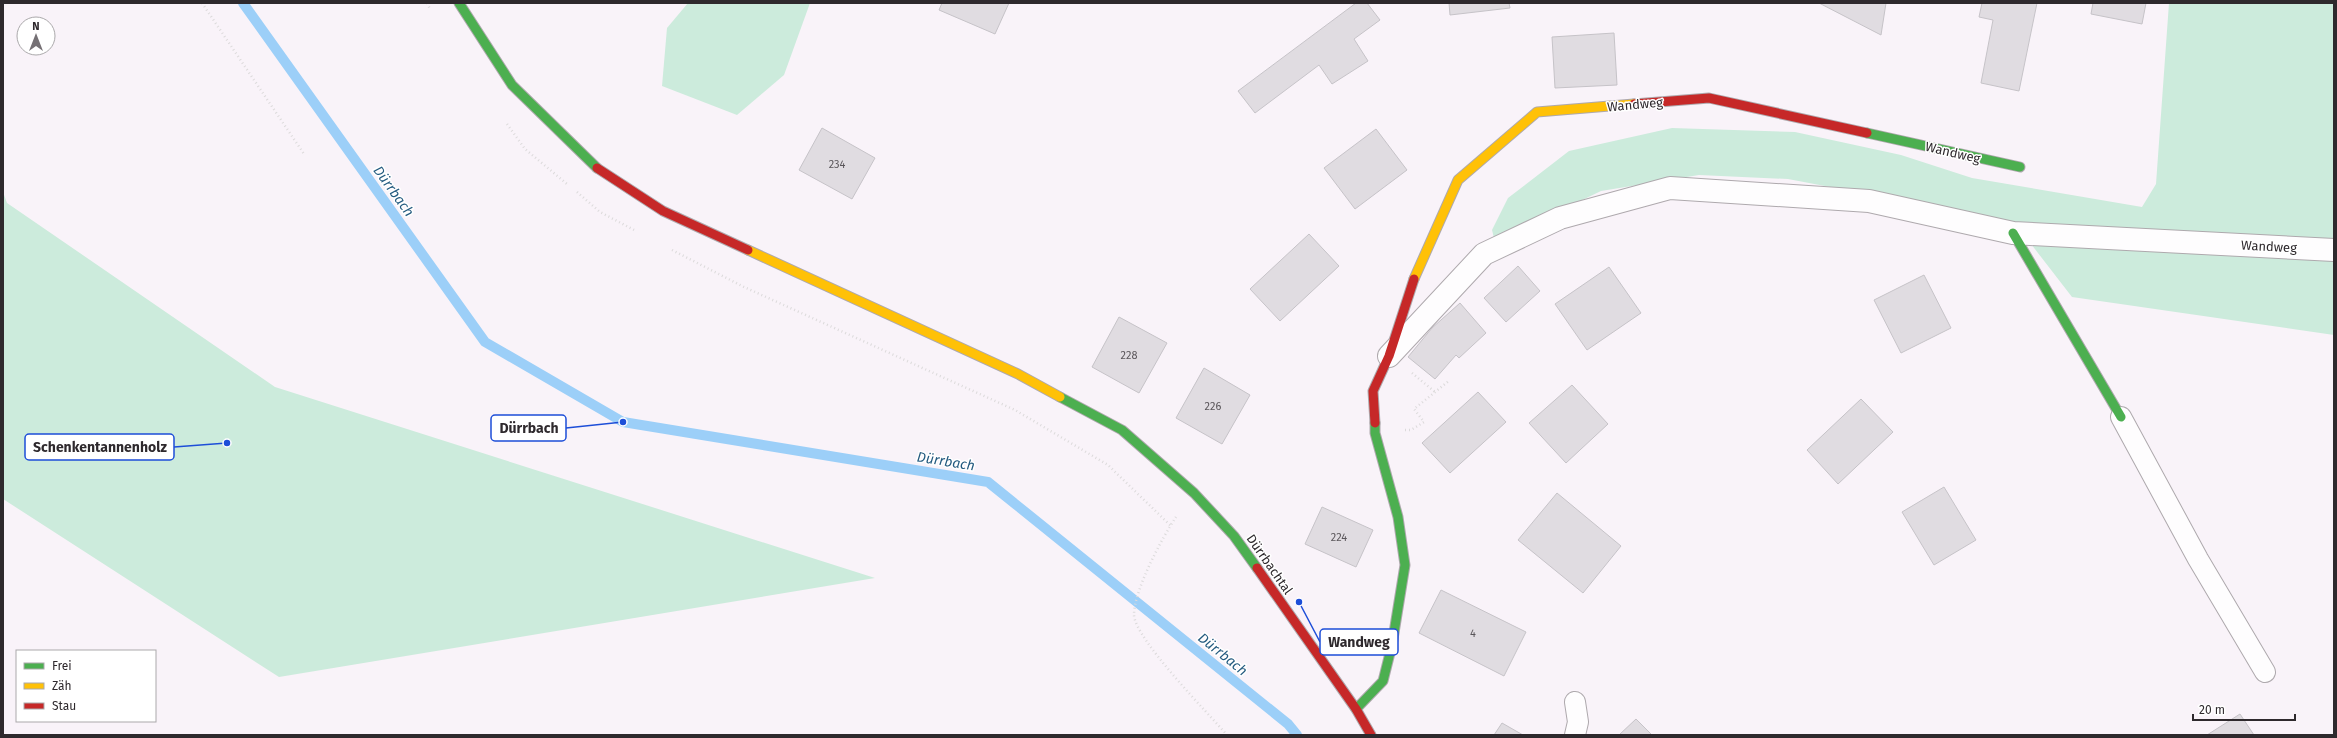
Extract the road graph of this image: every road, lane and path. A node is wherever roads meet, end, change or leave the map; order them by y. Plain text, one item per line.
1 (202, 3) edge
2 (459, 3) edge
3 (304, 154) dead end
4 (2020, 167) dead end
5 (2013, 233) junction
6 (2334, 250) edge
7 (1389, 356) junction
8 (1450, 380) dead end
9 (2121, 417) joint
10 (1375, 433) junction
11 (1170, 526) dead end
12 (2265, 672) dead end
13 (1575, 702) dead end
14 (1356, 709) junction
15 (1228, 735) edge
16 (1372, 735) edge
17 (1575, 735) edge

1 - 3 path
2 - 14 street, Dürrbachtal
4 - 7 street, Wandweg
5 - 6 street, Wandweg
5 - 7 street, Wandweg
5 - 9 street
7 - 10 street, Wandweg
8 - 10 path
9 - 12 lane
10 - 14 street, Wandweg
11 - 15 path
13 - 17 lane
14 - 16 street, Dürrbachtal

